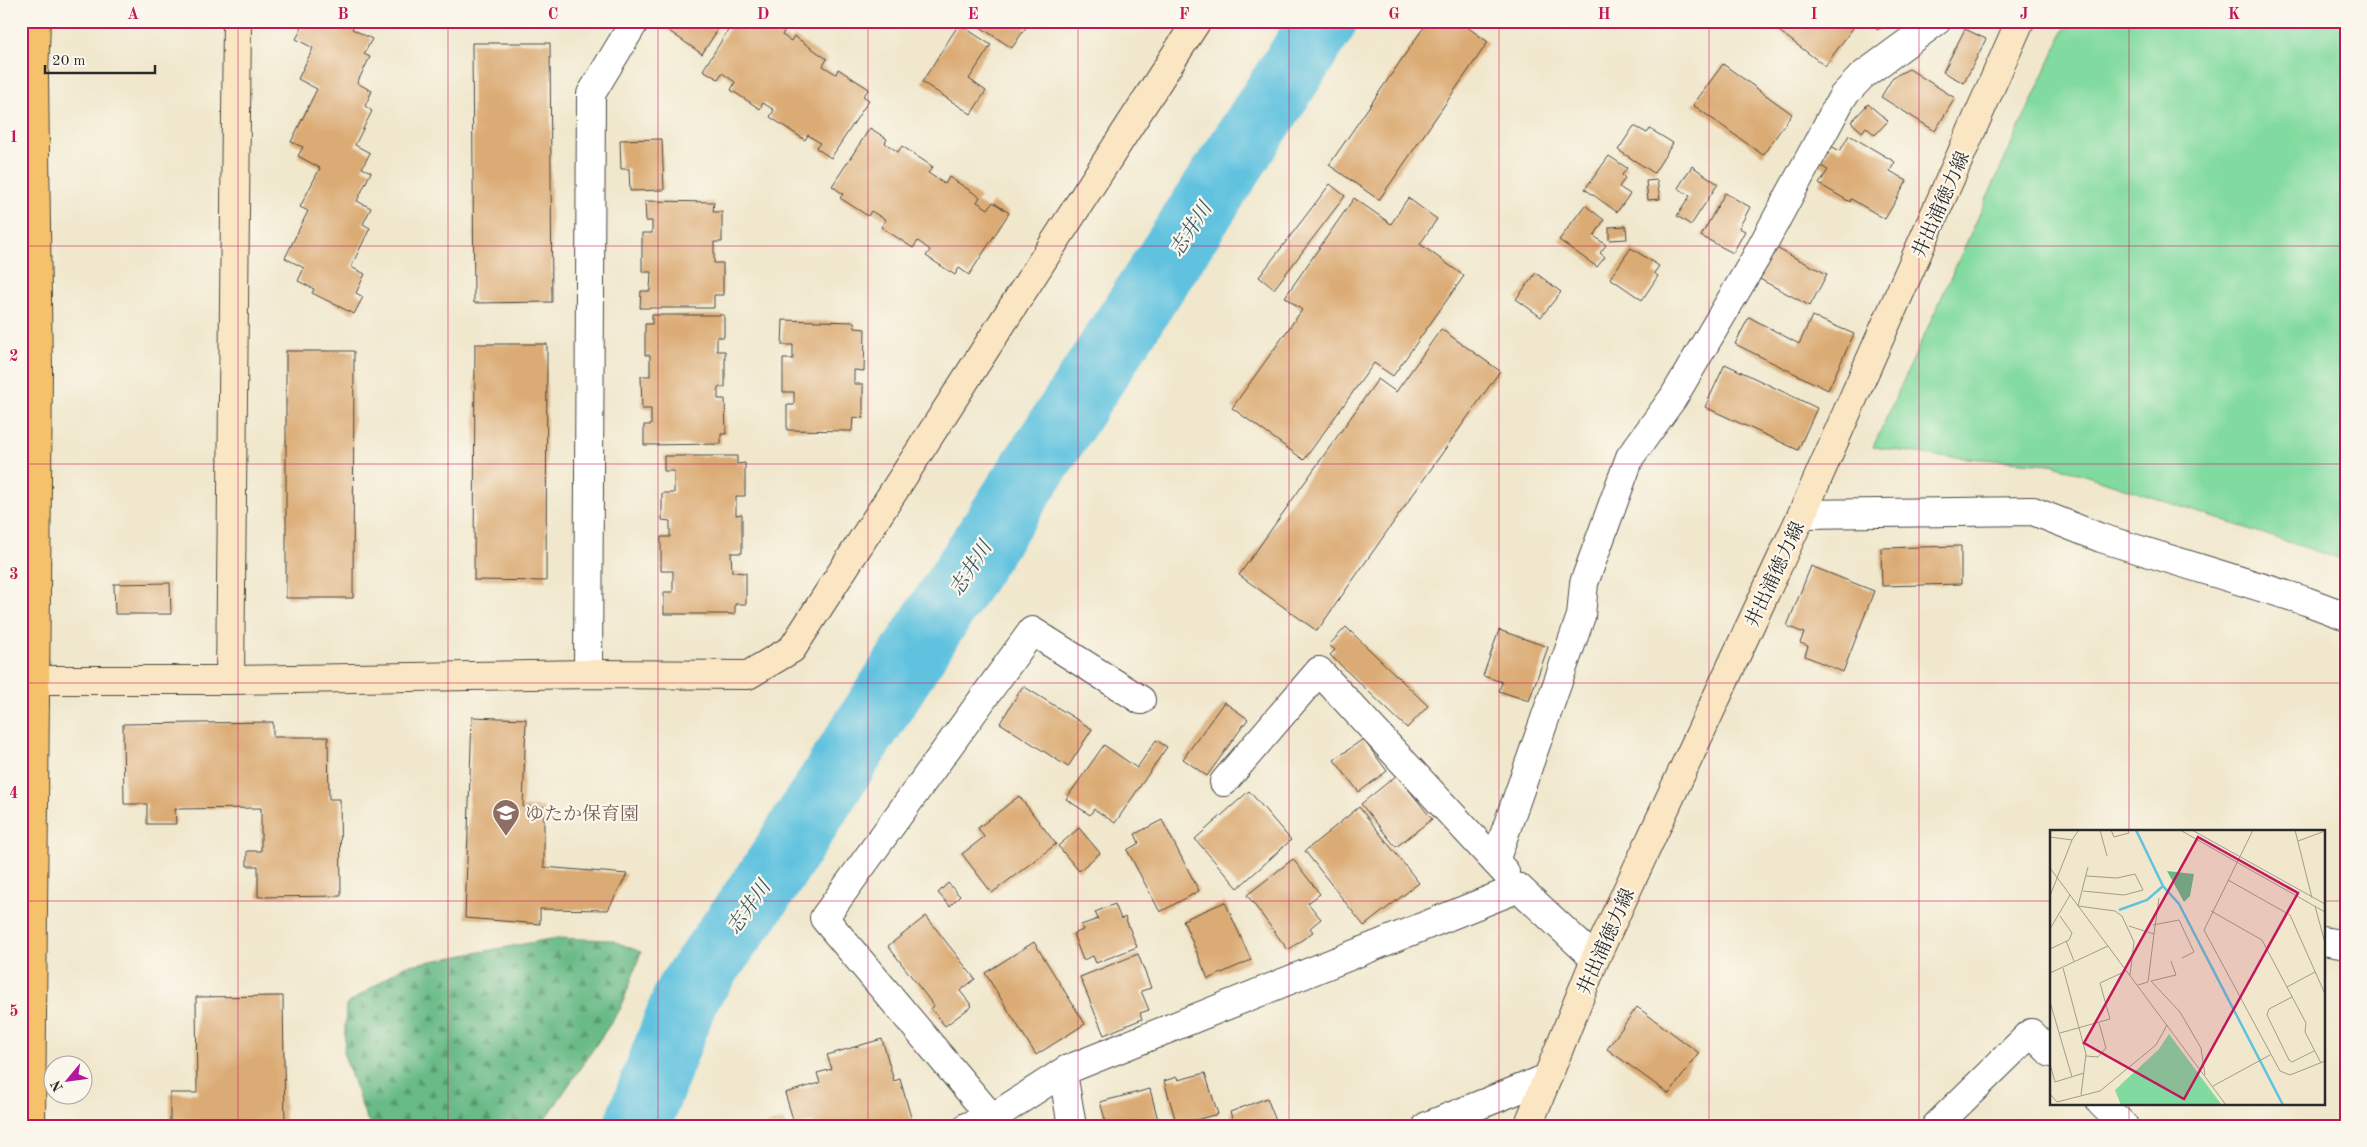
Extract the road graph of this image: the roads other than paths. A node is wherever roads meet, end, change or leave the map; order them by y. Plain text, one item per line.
1 (36, 21) edge
2 (237, 21) edge
3 (635, 21) edge
4 (1197, 21) edge
5 (1937, 21) edge
6 (2020, 21) edge
7 (1802, 514) junction
8 (2346, 616) edge
9 (588, 674) junction
10 (28, 680) edge
11 (230, 680) junction
12 (1141, 700) dead end
13 (1224, 782) dead end
14 (1495, 861) junction
15 (1520, 888) junction
16 (2324, 941) edge
17 (2346, 944) edge
18 (1595, 959) junction
19 (2050, 1052) edge
20 (1066, 1070) junction
21 (1547, 1078) junction
22 (980, 1122) edge
23 (31, 1126) edge
24 (1072, 1126) edge
25 (1427, 1126) edge
26 (1528, 1126) edge
27 (1936, 1126) edge

1 - 10 main road
2 - 11 street
3 - 9 street
4 - 9 street
5 - 14 street
6 - 7 street, 井出浦徳力線
7 - 8 street
7 - 18 street, 井出浦徳力線
9 - 11 street
10 - 11 street
10 - 23 main road
12 - 22 street
13 - 14 street
14 - 15 street
15 - 18 street
15 - 20 street
16 - 17 street
18 - 21 street, 井出浦徳力線
19 - 27 street
20 - 22 street
20 - 24 street
21 - 25 street
21 - 26 street, 井出浦徳力線

